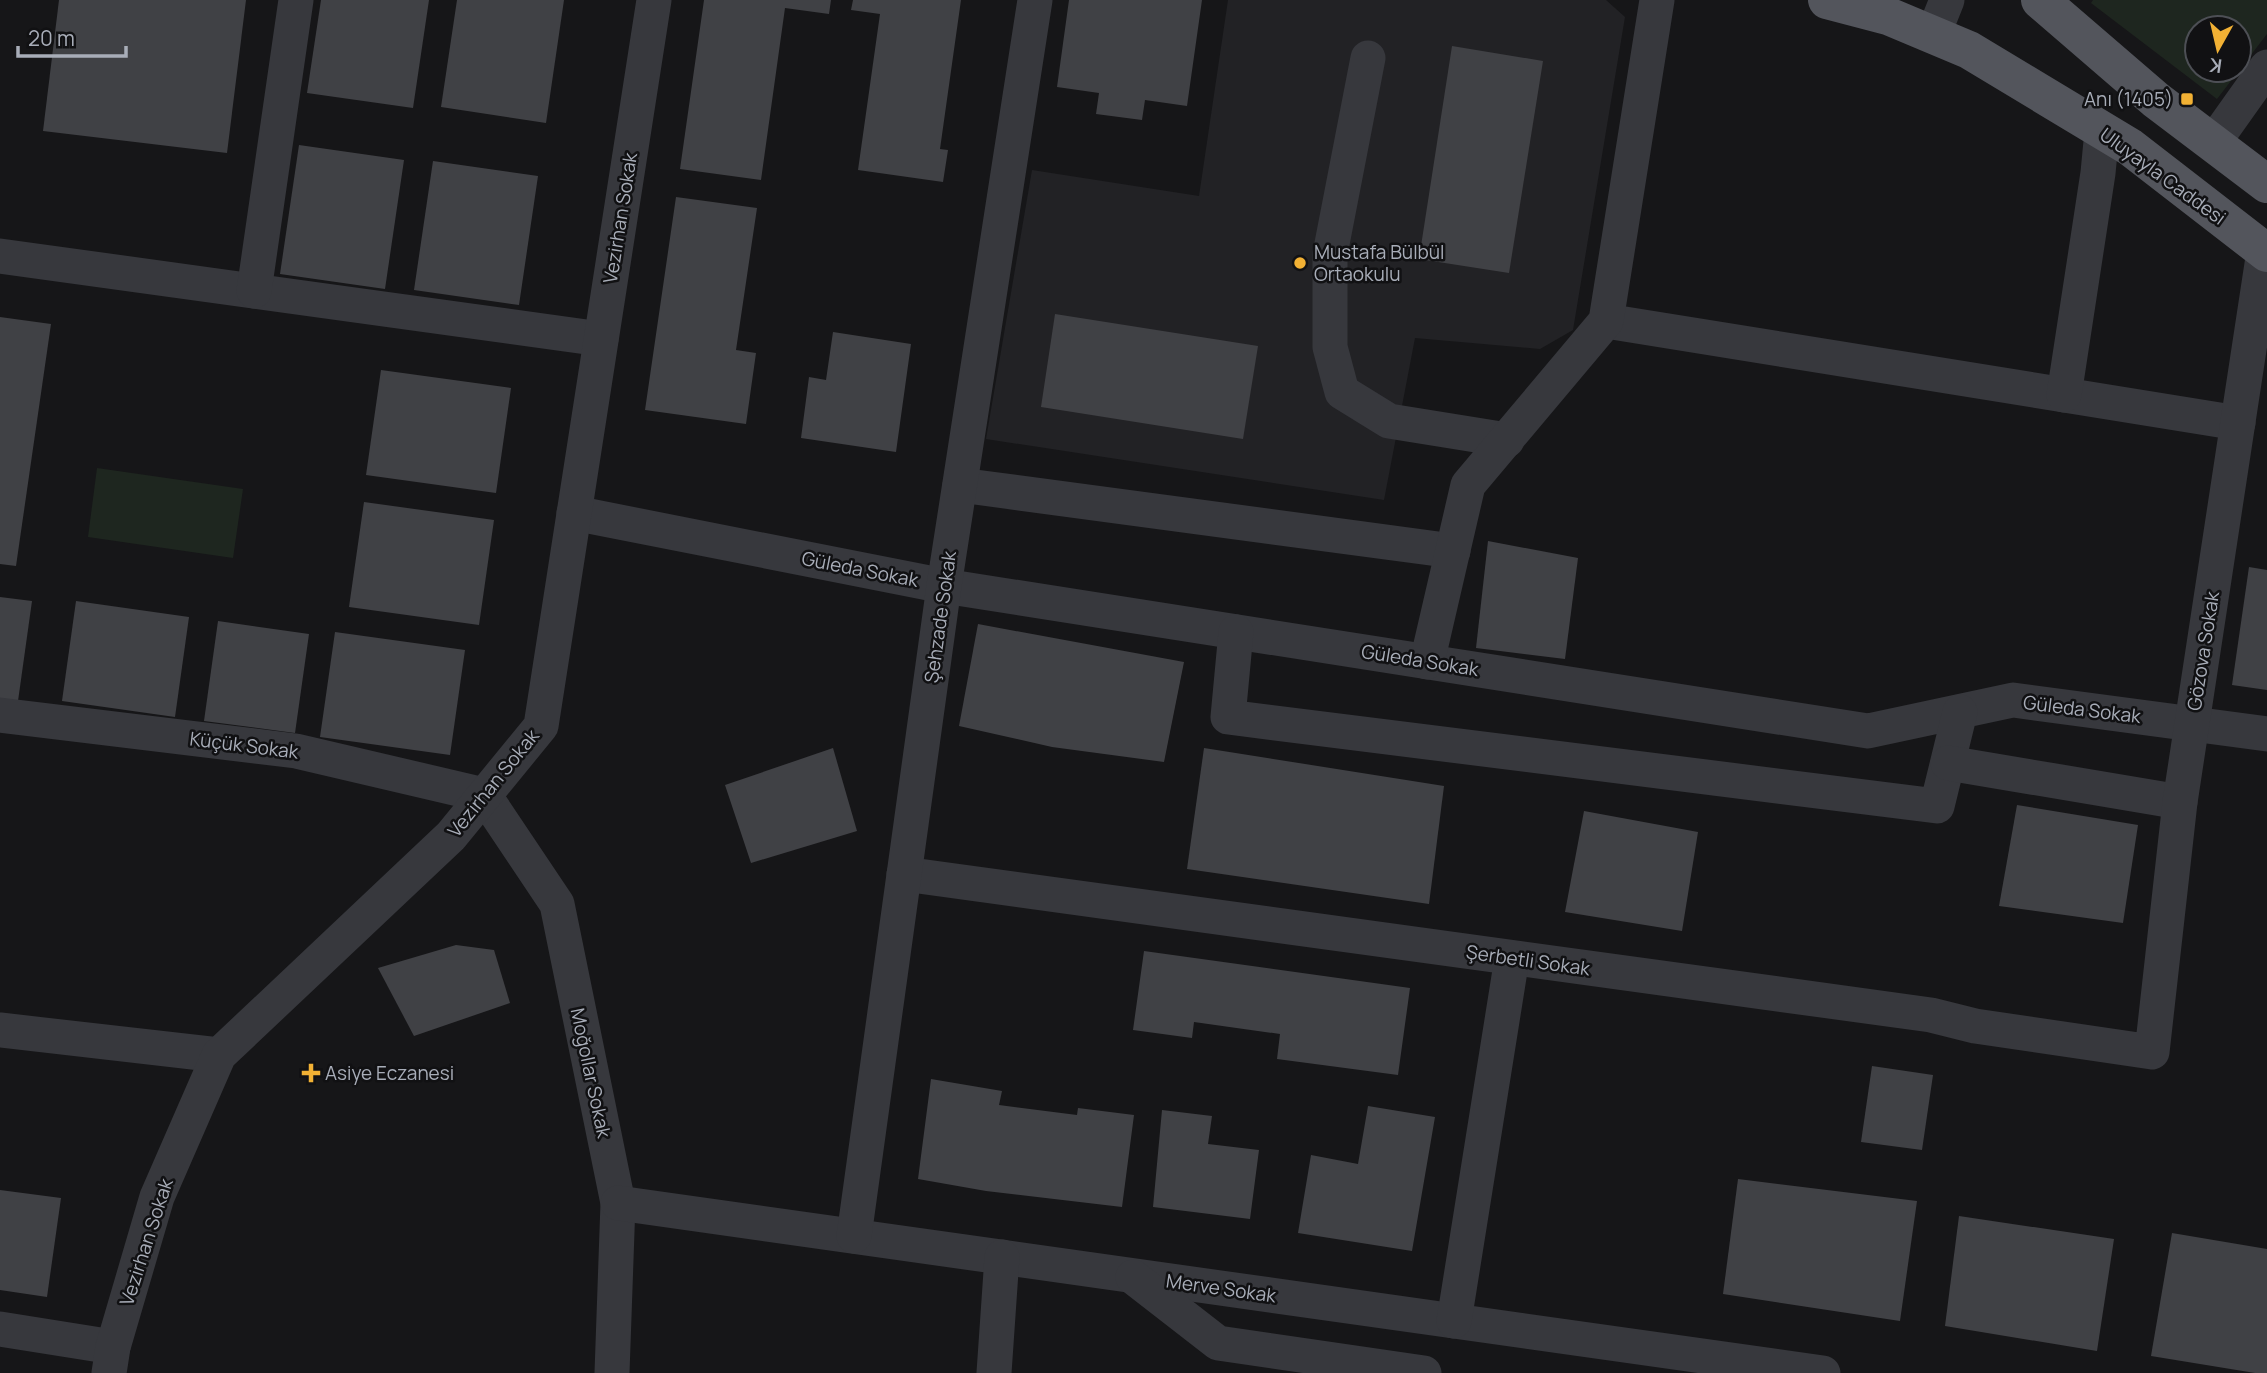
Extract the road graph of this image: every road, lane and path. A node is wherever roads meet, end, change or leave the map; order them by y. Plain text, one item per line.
1 (296, 0) edge
2 (654, 0) edge
3 (1035, 0) edge
4 (1657, 0) edge
5 (1827, 0) edge
6 (1947, 0) edge
7 (2040, 0) edge
8 (1868, 5) edge
9 (1933, 35) junction
10 (1368, 58) dead end
11 (2267, 67) edge
12 (2102, 131) junction
13 (2213, 143) junction
14 (2267, 184) edge
15 (2265, 252) edge
16 (0, 256) edge
17 (254, 291) junction
18 (1606, 321) junction
19 (601, 339) junction
20 (2064, 395) junction
21 (2238, 423) junction
22 (1507, 440) junction
23 (960, 485) junction
24 (574, 513) junction
25 (1453, 551) junction
26 (944, 586) junction
27 (1236, 632) junction
28 (1427, 662) junction
29 (1960, 712) junction
30 (0, 715) edge
31 (2192, 723) junction
32 (2267, 734) edge
33 (1948, 763) junction
34 (484, 795) junction
35 (2180, 802) junction
36 (904, 874) junction
37 (1512, 958) junction
38 (0, 1030) edge
39 (2152, 1052) joint
40 (219, 1055) junction
41 (618, 1203) junction
42 (854, 1236) junction
43 (1002, 1257) junction
44 (1130, 1275) junction
45 (1454, 1321) junction
46 (0, 1329) edge
47 (111, 1360) edge
48 (1295, 1364) edge
49 (612, 1373) edge
50 (994, 1373) edge
51 (1424, 1373) edge
52 (1823, 1373) edge

1 - 17 street
2 - 19 street, Vezirhan Sokak
3 - 23 street, Şehzade Sokak
4 - 18 street
5 - 8 main road, Uluyayla Caddesi
6 - 9 street
7 - 13 main road
8 - 9 main road, Uluyayla Caddesi
9 - 12 main road, Uluyayla Caddesi
10 - 22 street
11 - 13 street
12 - 15 main road, Uluyayla Caddesi
12 - 20 street
13 - 14 main road
15 - 21 street, Gözova Sokak
16 - 17 street
17 - 19 street
18 - 20 street
18 - 22 street
19 - 24 street, Vezirhan Sokak
20 - 21 street
21 - 31 street, Gözova Sokak
22 - 25 street
23 - 25 street
23 - 26 street, Şehzade Sokak
24 - 26 street, Güleda Sokak
24 - 34 street, Vezirhan Sokak
25 - 28 street
26 - 27 street, Güleda Sokak
26 - 36 street, Şehzade Sokak
27 - 28 street, Güleda Sokak
27 - 33 street
28 - 29 street, Güleda Sokak
29 - 31 street, Güleda Sokak
29 - 33 street
30 - 34 street, Küçük Sokak
31 - 32 street, Güleda Sokak
31 - 35 street, Gözova Sokak
33 - 35 street
34 - 40 street, Vezirhan Sokak
34 - 41 street, Moğollar Sokak
35 - 39 street, Gözova Sokak
36 - 37 street, Şerbetli Sokak
36 - 42 street, Şehzade Sokak
37 - 39 street, Şerbetli Sokak
37 - 45 street
38 - 40 street
40 - 47 street, Vezirhan Sokak
41 - 42 street, Merve Sokak
41 - 49 street, Moğollar Sokak
42 - 43 street, Merve Sokak
43 - 44 street, Merve Sokak
43 - 50 street
44 - 45 street, Merve Sokak
44 - 48 street
45 - 52 street, Merve Sokak
46 - 47 street
48 - 51 street

